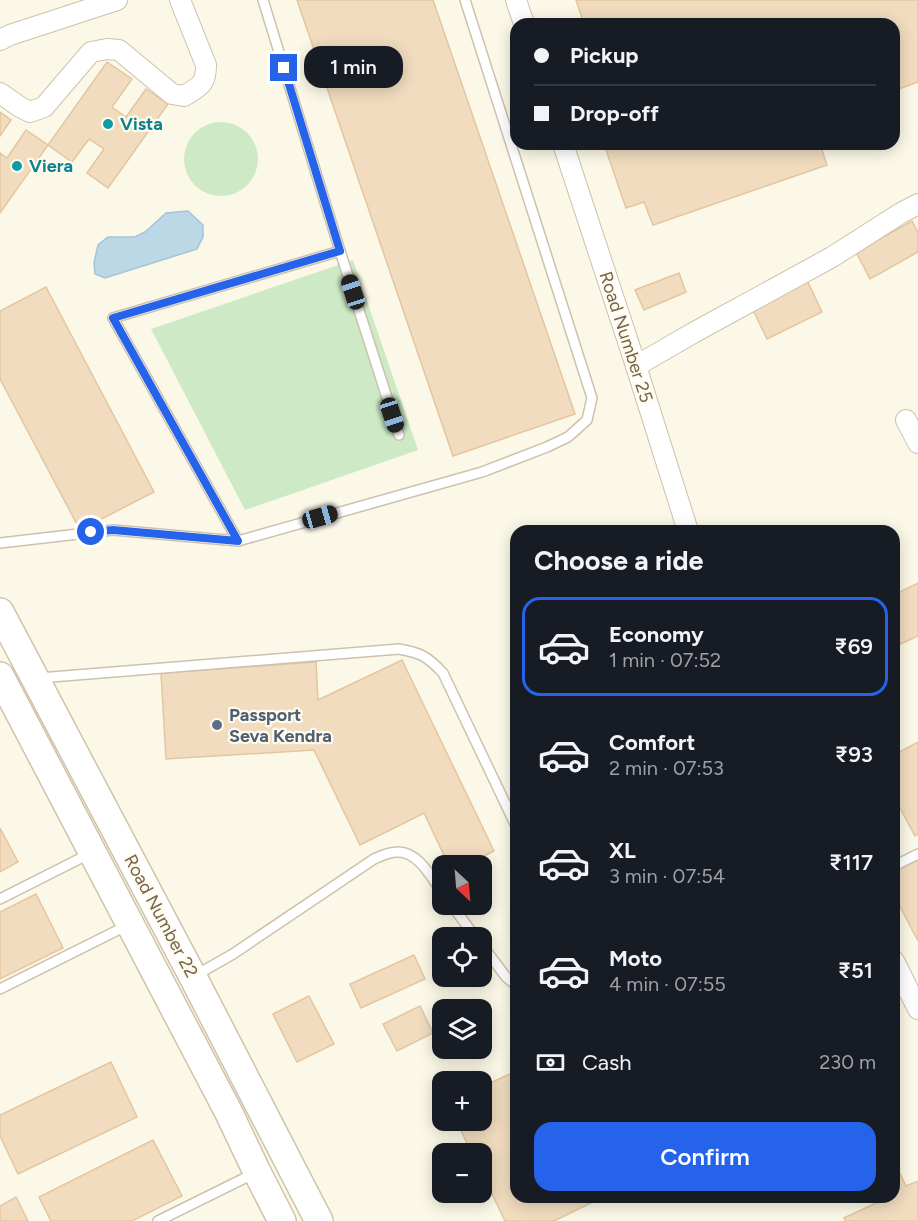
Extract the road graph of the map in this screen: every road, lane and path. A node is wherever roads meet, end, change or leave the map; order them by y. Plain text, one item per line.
1 (117, 0) edge
2 (180, 0) edge
3 (263, 0) edge
4 (465, 0) edge
5 (516, 0) edge
6 (522, 18) edge
7 (0, 40) edge
8 (0, 93) edge
9 (510, 141) edge
10 (513, 150) edge
11 (565, 150) edge
12 (918, 204) edge
13 (340, 251) junction
14 (636, 366) junction
15 (906, 420) dead end
16 (399, 435) dead end
17 (918, 443) edge
18 (686, 525) edge
19 (238, 541) junction
20 (0, 543) edge
21 (0, 612) edge
22 (0, 676) edge
23 (35, 679) junction
24 (510, 813) edge
25 (92, 852) junction
26 (918, 854) edge
27 (900, 864) edge
28 (432, 879) edge
29 (0, 899) edge
30 (130, 924) junction
31 (492, 958) edge
32 (900, 972) edge
33 (193, 977) junction
34 (510, 980) edge
35 (0, 989) edge
36 (918, 1007) edge
37 (209, 1008) junction
38 (182, 1022) junction
39 (257, 1172) junction
40 (158, 1221) edge
41 (282, 1221) edge
42 (319, 1221) edge

1 - 7 street
2 - 8 street
3 - 13 lane
4 - 9 lane
5 - 6 street
10 - 19 lane
11 - 14 street, Road Number 25
12 - 14 street
13 - 16 lane
13 - 19 lane
14 - 18 street, Road Number 25
15 - 17 street
19 - 20 lane
21 - 23 main road, Road Number 22
22 - 25 main road, Road Number 22
23 - 24 lane
23 - 33 main road, Road Number 22
25 - 29 lane
25 - 30 main road, Road Number 22
26 - 27 lane
28 - 33 lane
30 - 35 lane
30 - 38 main road, Road Number 22
31 - 34 lane
32 - 36 street
33 - 37 main road, Road Number 22
37 - 38 main road
37 - 42 main road, Road Number 22
38 - 39 main road, Road Number 22
39 - 40 lane
39 - 41 main road, Road Number 22

